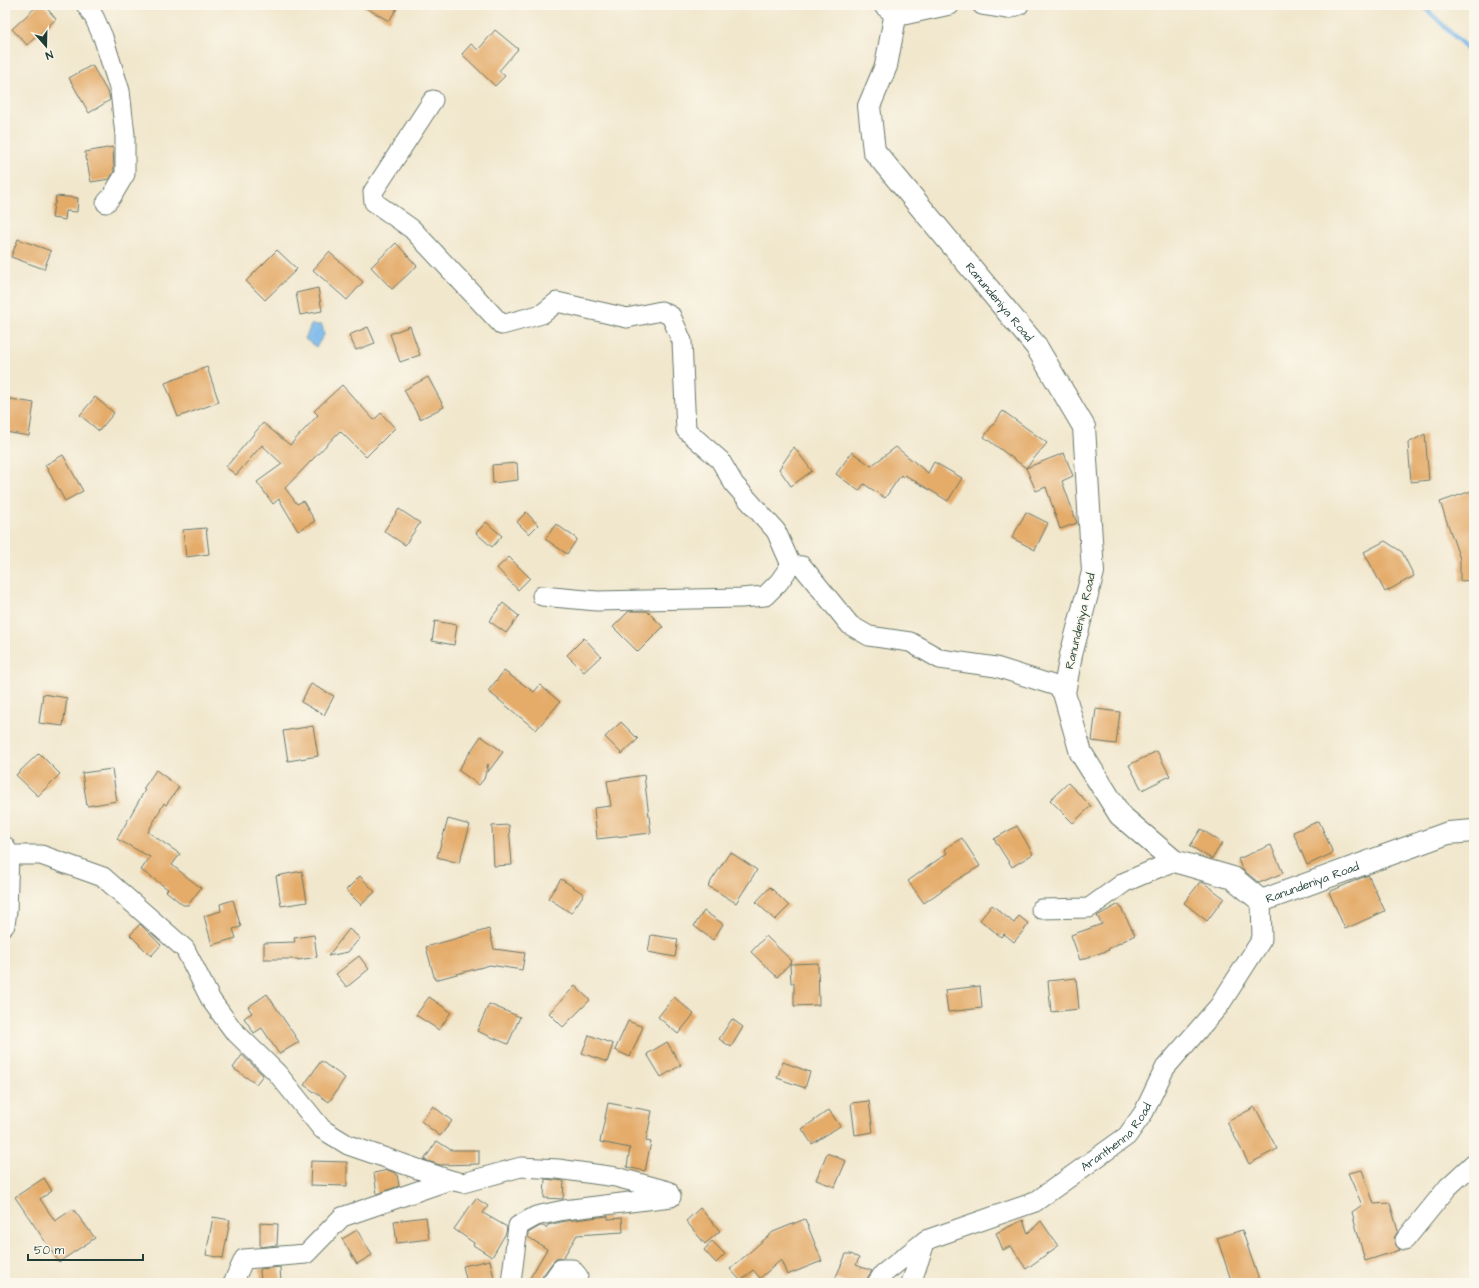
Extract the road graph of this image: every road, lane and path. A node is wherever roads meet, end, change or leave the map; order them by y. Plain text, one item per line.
1 (86, 5) edge
2 (950, 5) edge
3 (982, 5) edge
4 (1019, 5) edge
5 (890, 11) edge
6 (433, 100) dead end
7 (106, 203) dead end
8 (791, 565) junction
9 (542, 596) dead end
10 (1064, 693) junction
11 (1474, 831) edge
12 (7, 850) edge
13 (1174, 861) junction
14 (1261, 900) junction
15 (1041, 909) dead end
16 (5, 925) edge
17 (1474, 1163) edge
18 (450, 1180) junction
19 (926, 1240) junction
20 (1405, 1240) dead end
21 (233, 1283) edge
22 (511, 1283) edge
23 (551, 1283) edge
24 (572, 1283) edge
25 (877, 1283) edge
26 (911, 1283) edge

1 - 7 street
2 - 5 street
3 - 4 street
5 - 10 main road, Ranundeniya Road
6 - 8 street
8 - 9 street
8 - 10 street
10 - 13 main road, Ranundeniya Road
11 - 14 main road, Ranundeniya Road
12 - 16 street
12 - 18 street
13 - 14 main road, Ranundeniya Road
13 - 15 street
14 - 19 street, Aranthenna Road
17 - 20 street
18 - 21 street
18 - 22 street
19 - 25 street, Aranthenna Road
19 - 26 street
23 - 24 street

